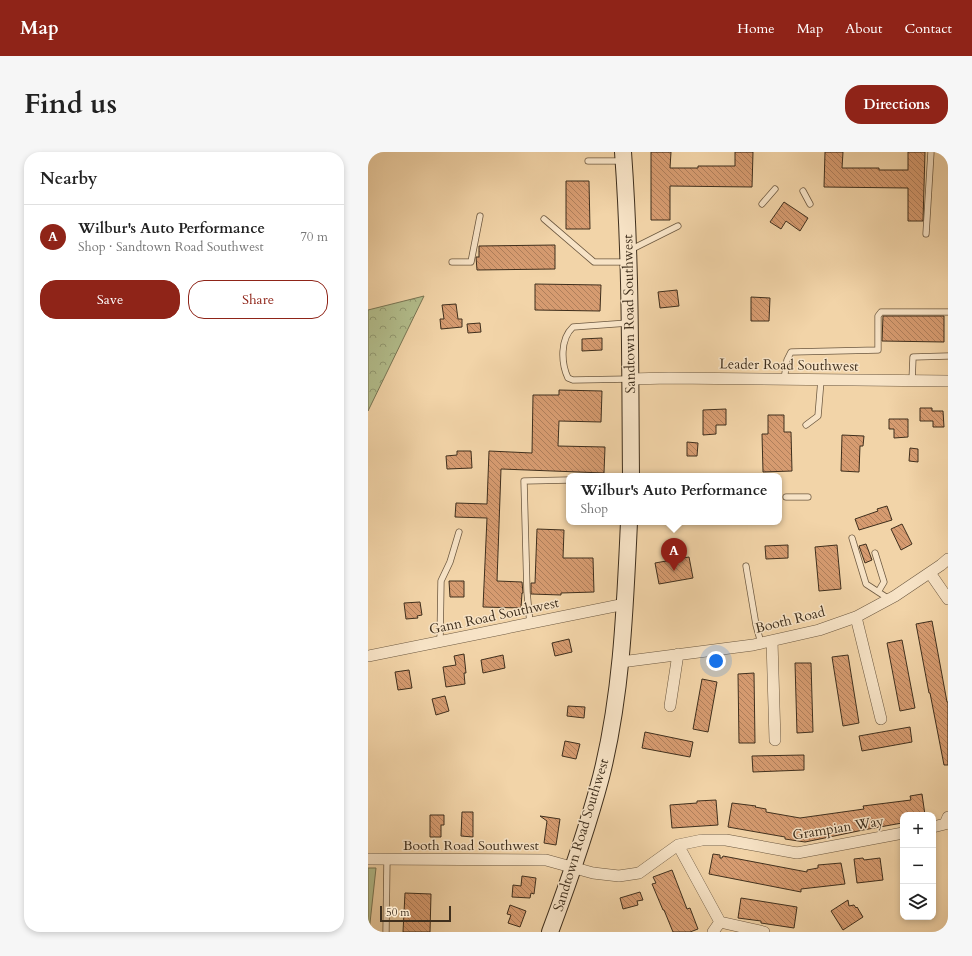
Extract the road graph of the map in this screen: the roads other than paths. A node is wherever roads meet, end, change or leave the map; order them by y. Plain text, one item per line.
1 (931, 152) edge
2 (623, 157) edge
3 (588, 161) dead end
4 (775, 189) dead end
5 (803, 191) dead end
6 (762, 204) dead end
7 (810, 204) dead end
8 (480, 216) dead end
9 (544, 219) dead end
10 (678, 226) dead end
11 (926, 234) dead end
12 (628, 257) junction
13 (452, 262) dead end
14 (948, 312) edge
15 (630, 323) junction
16 (948, 356) edge
17 (630, 379) junction
18 (784, 380) junction
19 (821, 380) junction
20 (912, 381) junction
21 (948, 381) edge
22 (806, 425) dead end
23 (630, 473) edge
24 (566, 480) edge
25 (786, 498) dead end
26 (808, 498) dead end
27 (629, 525) edge
28 (459, 532) dead end
29 (852, 538) dead end
30 (875, 553) dead end
31 (948, 559) edge
32 (746, 566) dead end
33 (930, 573) junction
34 (878, 592) junction
35 (890, 599) junction
36 (948, 599) edge
37 (625, 604) junction
38 (856, 617) junction
39 (530, 624) junction
40 (440, 642) junction
41 (767, 642) junction
42 (678, 654) junction
43 (368, 656) edge
44 (621, 662) junction
45 (670, 706) dead end
46 (881, 718) dead end
47 (775, 740) dead end
48 (948, 817) edge
49 (936, 826) edge
50 (900, 834) edge
51 (678, 845) junction
52 (368, 859) edge
53 (387, 859) junction
54 (574, 868) junction
55 (720, 922) junction
56 (386, 932) edge
57 (550, 932) edge
58 (713, 932) edge
59 (764, 932) edge

1 - 11 lane
2 - 3 lane
2 - 12 street, Sandtown Road Southwest
4 - 6 lane
5 - 7 lane
8 - 13 lane
9 - 12 lane
10 - 12 lane
12 - 15 street, Sandtown Road Southwest
14 - 18 lane
15 - 17 street, Sandtown Road Southwest
15 - 17 lane
16 - 20 lane
17 - 18 street, Leader Road Southwest
17 - 23 street, Sandtown Road Southwest
18 - 19 street, Leader Road Southwest
19 - 20 street, Leader Road Southwest
19 - 22 lane
20 - 21 street, Leader Road Southwest
24 - 39 lane
25 - 26 lane
27 - 37 street, Sandtown Road Southwest
28 - 40 lane
29 - 34 lane
30 - 34 lane
31 - 33 street, Booth Road
32 - 41 lane
33 - 35 street, Booth Road
33 - 36 street
34 - 35 lane
35 - 38 street, Booth Road
37 - 39 street, Gann Road Southwest
37 - 44 street, Sandtown Road Southwest
38 - 41 street, Booth Road
38 - 46 street
39 - 40 street, Gann Road Southwest
40 - 43 street, Gann Road Southwest
41 - 42 street, Booth Road
41 - 47 street
42 - 44 street, Booth Road
42 - 45 street
44 - 54 street, Sandtown Road Southwest
48 - 49 street
50 - 51 street, Grampian Way
51 - 54 street, Grampian Way
51 - 55 street
52 - 53 street, Booth Road Southwest
53 - 54 street, Booth Road Southwest
53 - 56 lane
54 - 57 street, Sandtown Road Southwest
55 - 58 street
55 - 59 street

